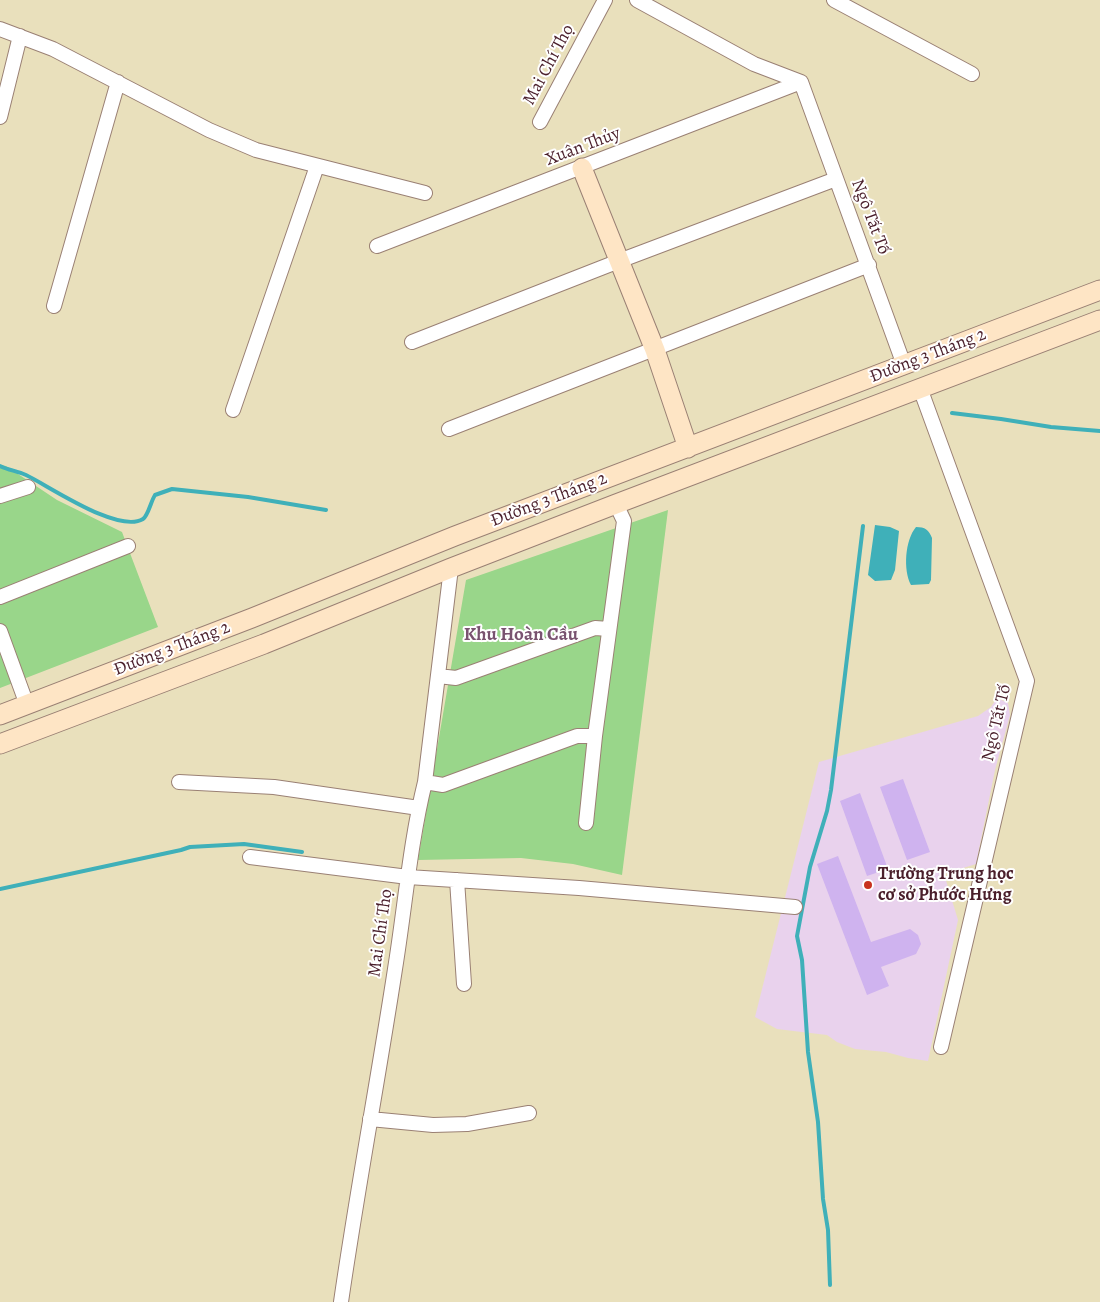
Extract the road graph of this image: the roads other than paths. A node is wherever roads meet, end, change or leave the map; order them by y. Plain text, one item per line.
1 (605, 0) edge
2 (637, 0) edge
3 (834, 0) edge
4 (0, 29) edge
5 (20, 36) junction
6 (972, 74) dead end
7 (118, 82) junction
8 (801, 82) junction
9 (0, 117) edge
10 (540, 122) dead end
11 (318, 166) junction
12 (582, 168) junction
13 (836, 179) junction
14 (425, 193) dead end
15 (377, 246) dead end
16 (619, 261) junction
17 (869, 265) junction
18 (1100, 290) edge
19 (54, 306) dead end
20 (1100, 320) edge
21 (412, 342) dead end
22 (655, 350) junction
23 (904, 365) junction
24 (920, 388) junction
25 (233, 410) dead end
26 (449, 429) dead end
27 (688, 448) junction
28 (28, 487) dead end
29 (0, 496) edge
30 (616, 504) junction
31 (128, 546) dead end
32 (451, 568) junction
33 (0, 597) edge
34 (252, 618) junction
35 (609, 629) junction
36 (0, 631) edge
37 (264, 644) junction
38 (438, 676) junction
39 (27, 705) junction
40 (0, 715) edge
41 (595, 736) junction
42 (0, 744) edge
43 (179, 782) dead end
44 (426, 782) junction
45 (419, 808) junction
46 (586, 823) dead end
47 (250, 857) dead end
48 (408, 877) junction
49 (457, 880) junction
50 (795, 907) dead end
51 (464, 984) dead end
52 (941, 1047) dead end
53 (529, 1113) dead end
54 (370, 1119) junction
55 (341, 1302) edge

1 - 10 street, Mai Chí Thọ
2 - 8 street
3 - 6 street
4 - 5 street
5 - 7 street
5 - 9 street
7 - 11 street
7 - 19 street
8 - 12 street, Xuân Thủy
8 - 13 street, Ngô Tất Tố
11 - 14 street
11 - 25 street
12 - 15 street, Xuân Thủy
12 - 16 main road
13 - 16 street
13 - 17 street, Ngô Tất Tố
16 - 21 street
16 - 22 main road
17 - 22 street
17 - 23 street, Ngô Tất Tố
18 - 23 main road, Đường 3 Tháng 2
20 - 24 main road, Đường 3 Tháng 2
22 - 26 street
22 - 27 main road
23 - 27 main road, Đường 3 Tháng 2
24 - 30 main road, Đường 3 Tháng 2
24 - 52 street, Ngô Tất Tố
27 - 34 main road, Đường 3 Tháng 2
28 - 29 street
30 - 32 main road, Đường 3 Tháng 2
30 - 35 street
31 - 33 street
32 - 37 main road, Đường 3 Tháng 2
32 - 38 street, Mai Chí Thọ
34 - 37 main road
34 - 39 main road, Đường 3 Tháng 2
35 - 38 street
35 - 41 street
36 - 39 street
37 - 42 main road, Đường 3 Tháng 2
38 - 44 street, Mai Chí Thọ
39 - 40 main road, Đường 3 Tháng 2
41 - 44 street
41 - 46 street
43 - 45 street
44 - 45 street, Mai Chí Thọ
45 - 48 street, Mai Chí Thọ
47 - 48 street
48 - 49 street
48 - 54 street, Mai Chí Thọ
49 - 50 street
49 - 51 street
53 - 54 street
54 - 55 street, Mai Chí Thọ

